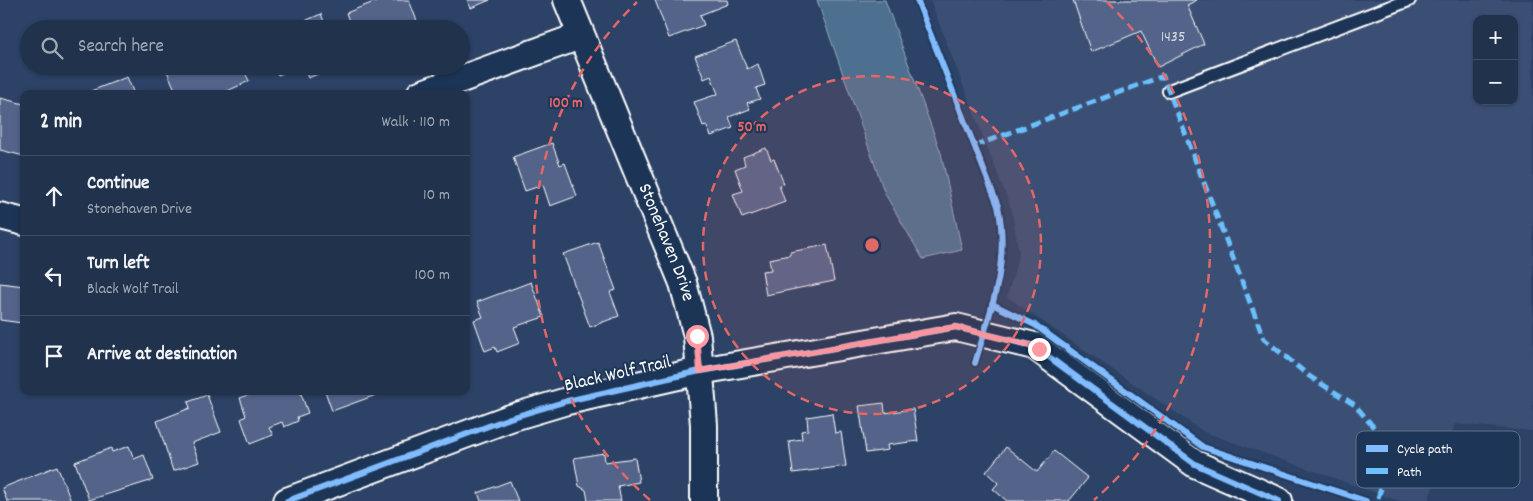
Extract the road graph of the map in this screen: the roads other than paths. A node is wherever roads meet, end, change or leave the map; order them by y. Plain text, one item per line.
1 (567, 0) edge
2 (1409, 0) edge
3 (580, 36) junction
4 (431, 90) edge
5 (1169, 91) dead end
6 (0, 216) edge
7 (20, 221) edge
8 (700, 371) junction
9 (287, 501) edge
10 (704, 501) edge
11 (1279, 501) edge

1 - 3 street, Stonehaven Drive
2 - 5 lane
3 - 4 street
3 - 8 street, Stonehaven Drive
6 - 7 street
8 - 9 street, Black Wolf Trail
8 - 10 street, Stonehaven Drive
8 - 11 street, Black Wolf Trail

